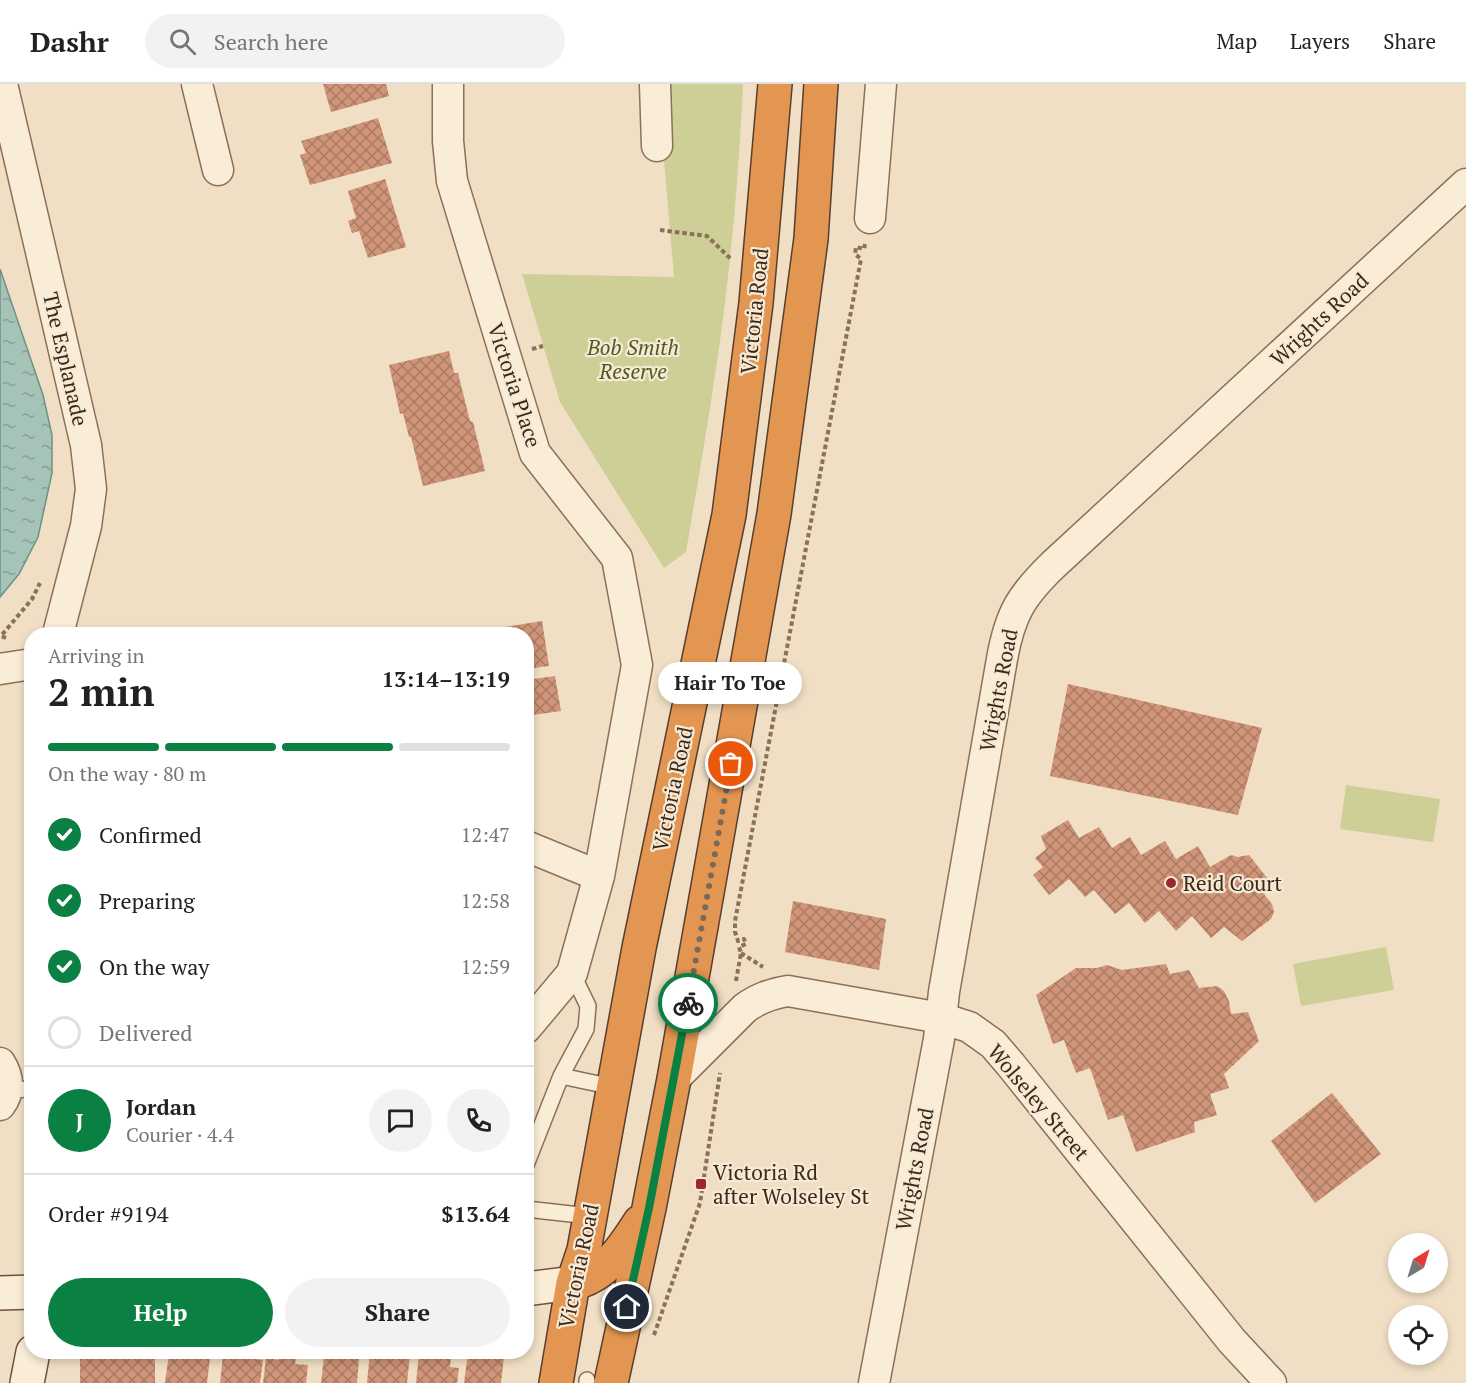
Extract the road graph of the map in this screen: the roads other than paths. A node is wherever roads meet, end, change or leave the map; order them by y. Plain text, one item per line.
1 (2, 84) edge
2 (197, 84) edge
3 (448, 84) edge
4 (655, 84) edge
5 (776, 84) edge
6 (821, 84) edge
7 (881, 84) edge
8 (657, 146) dead end
9 (218, 170) dead end
10 (1466, 184) edge
11 (867, 226) road end
12 (60, 627) edge
13 (24, 665) edge
14 (0, 669) edge
15 (534, 849) edge
16 (599, 876) junction
17 (572, 974) junction
18 (941, 1018) junction
19 (534, 1019) edge
20 (561, 1076) junction
21 (674, 1079) junction
22 (613, 1087) junction
23 (534, 1145) edge
24 (649, 1208) junction
25 (534, 1210) edge
26 (589, 1216) junction
27 (573, 1283) junction
28 (534, 1288) edge
29 (24, 1292) edge
30 (0, 1293) edge
31 (32, 1359) edge
32 (585, 1382) edge
33 (27, 1383) edge
34 (873, 1383) edge
35 (1271, 1383) edge

1 - 12 street, The Esplanade
2 - 9 street
3 - 16 street, Victoria Place
4 - 8 street
5 - 22 highway, Victoria Road
6 - 21 highway, Victoria Road
7 - 11 street
10 - 18 street, Wrights Road
13 - 14 street
15 - 16 street
16 - 17 street, Victoria Place
17 - 19 street
17 - 20 lane
18 - 21 street, Wolseley Street
18 - 34 street, Wrights Road
18 - 35 street, Wolseley Street
20 - 22 lane
20 - 23 lane
21 - 24 highway, Victoria Road
22 - 26 highway, Victoria Road
24 - 27 highway
24 - 32 highway, Victoria Road
25 - 26 lane
26 - 27 highway, Victoria Road
27 - 28 street
27 - 32 highway, Victoria Road
29 - 30 street
31 - 33 street

